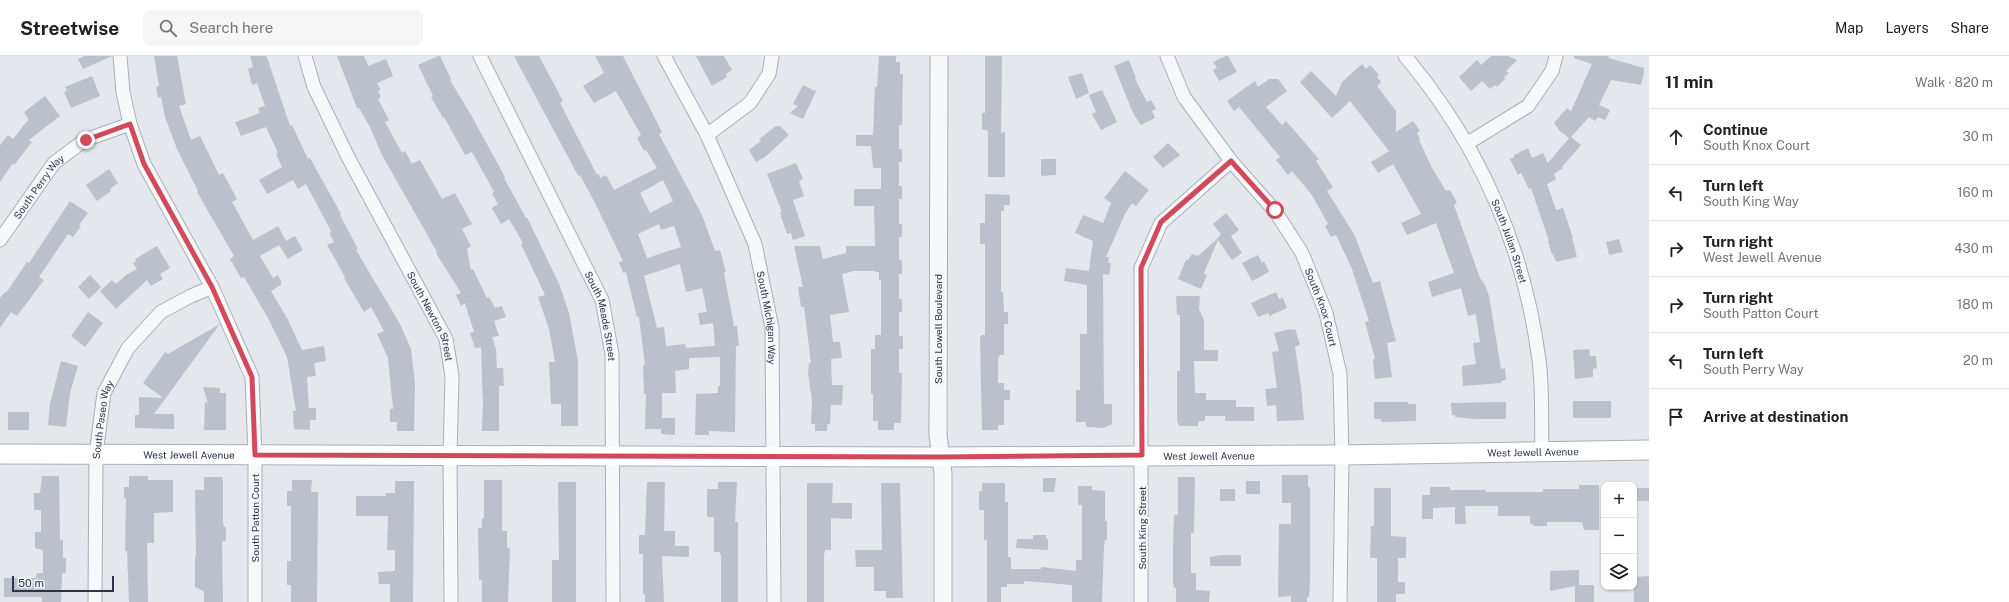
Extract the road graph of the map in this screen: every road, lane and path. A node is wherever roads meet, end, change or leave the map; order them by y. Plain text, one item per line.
1 (120, 56) edge
2 (305, 56) edge
3 (480, 56) edge
4 (664, 56) edge
5 (772, 56) edge
6 (939, 56) edge
7 (1167, 56) edge
8 (1405, 56) edge
9 (1556, 56) edge
10 (130, 124) junction
11 (707, 135) junction
12 (1468, 143) junction
13 (1231, 161) junction
14 (0, 240) edge
15 (212, 287) junction
16 (1649, 450) edge
17 (1542, 452) junction
18 (0, 454) edge
19 (96, 454) junction
20 (255, 455) junction
21 (1142, 455) junction
22 (1342, 455) junction
23 (450, 456) junction
24 (613, 456) junction
25 (774, 457) junction
26 (940, 457) junction
27 (95, 602) edge
28 (256, 602) edge
29 (451, 602) edge
30 (614, 602) edge
31 (774, 602) edge
32 (943, 602) edge
33 (1141, 602) edge
34 (1340, 602) edge

1 - 10 street, South Patton Court
2 - 23 street, South Newton Street
3 - 24 street, South Meade Street
4 - 11 street, South Michigan Way
5 - 11 street
6 - 26 street, South Lowell Boulevard
7 - 13 street, South Knox Court
8 - 12 street, South Julian Street
9 - 12 street
10 - 14 street, South Perry Way
10 - 15 street, South Patton Court
11 - 25 street, South Michigan Way
12 - 17 street, South Julian Street
13 - 21 street, South King Street
13 - 22 street, South Knox Court
15 - 19 street, South Paseo Way
15 - 20 street, South Patton Court
16 - 17 main road, West Jewell Avenue
17 - 22 main road, West Jewell Avenue
18 - 19 main road, West Jewell Avenue
19 - 20 main road, West Jewell Avenue
19 - 27 street, South Paseo Way
20 - 23 main road, West Jewell Avenue
20 - 28 street, South Patton Court
21 - 22 main road, West Jewell Avenue
21 - 26 main road, West Jewell Avenue
21 - 33 street, South King Street
22 - 34 street, South Knox Court
23 - 24 main road, West Jewell Avenue
23 - 29 street, South Newton Street
24 - 25 main road, West Jewell Avenue
24 - 30 street, South Meade Street
25 - 26 main road, West Jewell Avenue
25 - 31 street, South Michigan Way
26 - 32 street, South Lowell Boulevard

